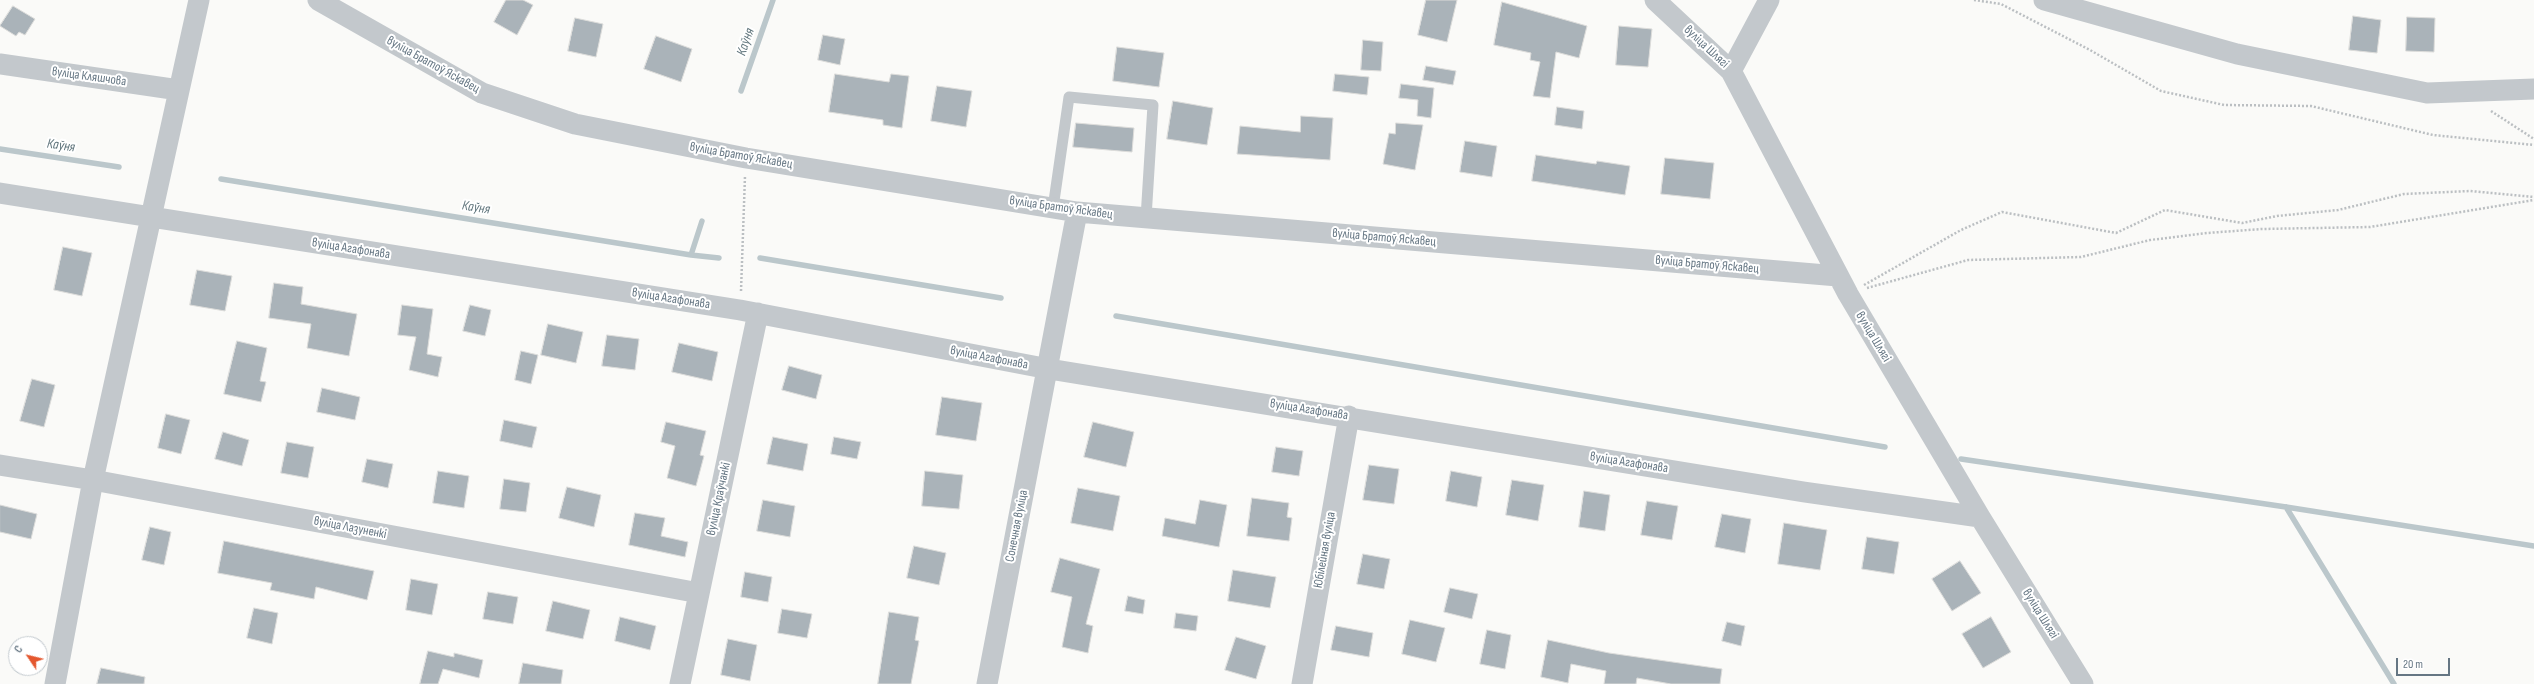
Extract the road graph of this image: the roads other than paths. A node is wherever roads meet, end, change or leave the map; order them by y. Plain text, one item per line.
1 (198, 0) edge
2 (318, 0) edge
3 (1655, 0) edge
4 (1769, 0) edge
5 (2044, 0) edge
6 (0, 64) edge
7 (1732, 71) junction
8 (2534, 88) edge
9 (179, 90) junction
10 (0, 193) edge
11 (1053, 208) junction
12 (1077, 212) junction
13 (152, 218) junction
14 (1146, 218) junction
15 (1843, 285) junction
16 (749, 311) junction
17 (1049, 369) junction
18 (1349, 416) junction
19 (0, 465) edge
20 (93, 480) junction
21 (1980, 517) junction
22 (699, 594) junction
23 (1306, 683) edge
24 (55, 684) edge
25 (680, 684) edge
26 (987, 684) edge
27 (2083, 684) edge

1 - 9 street
2 - 11 street, вуліца Братоў Яскавец
3 - 7 street, вуліца Шлягі
4 - 7 street
5 - 8 street
6 - 9 street, вуліца Кляшчова
7 - 15 street, вуліца Шлягі
9 - 13 street
10 - 13 street, вуліца Агафонава
11 - 12 street, вуліца Братоў Яскавец
11 - 14 lane
12 - 14 street, вуліца Братоў Яскавец
12 - 17 street, Сонечная вуліца
13 - 16 street, вуліца Агафонава
13 - 20 street
14 - 15 street, вуліца Братоў Яскавец
15 - 21 street, вуліца Шлягі
16 - 17 street, вуліца Агафонава
16 - 22 street, вуліца Краўчанкі
17 - 18 street, вуліца Агафонава
17 - 26 street, Сонечная вуліца
18 - 21 street, вуліца Агафонава
18 - 23 street, Юбілейная вуліца
19 - 20 street, вуліца Лазуненкі
20 - 22 street, вуліца Лазуненкі
20 - 24 street
21 - 27 street, вуліца Шлягі
22 - 25 street, вуліца Краўчанкі

